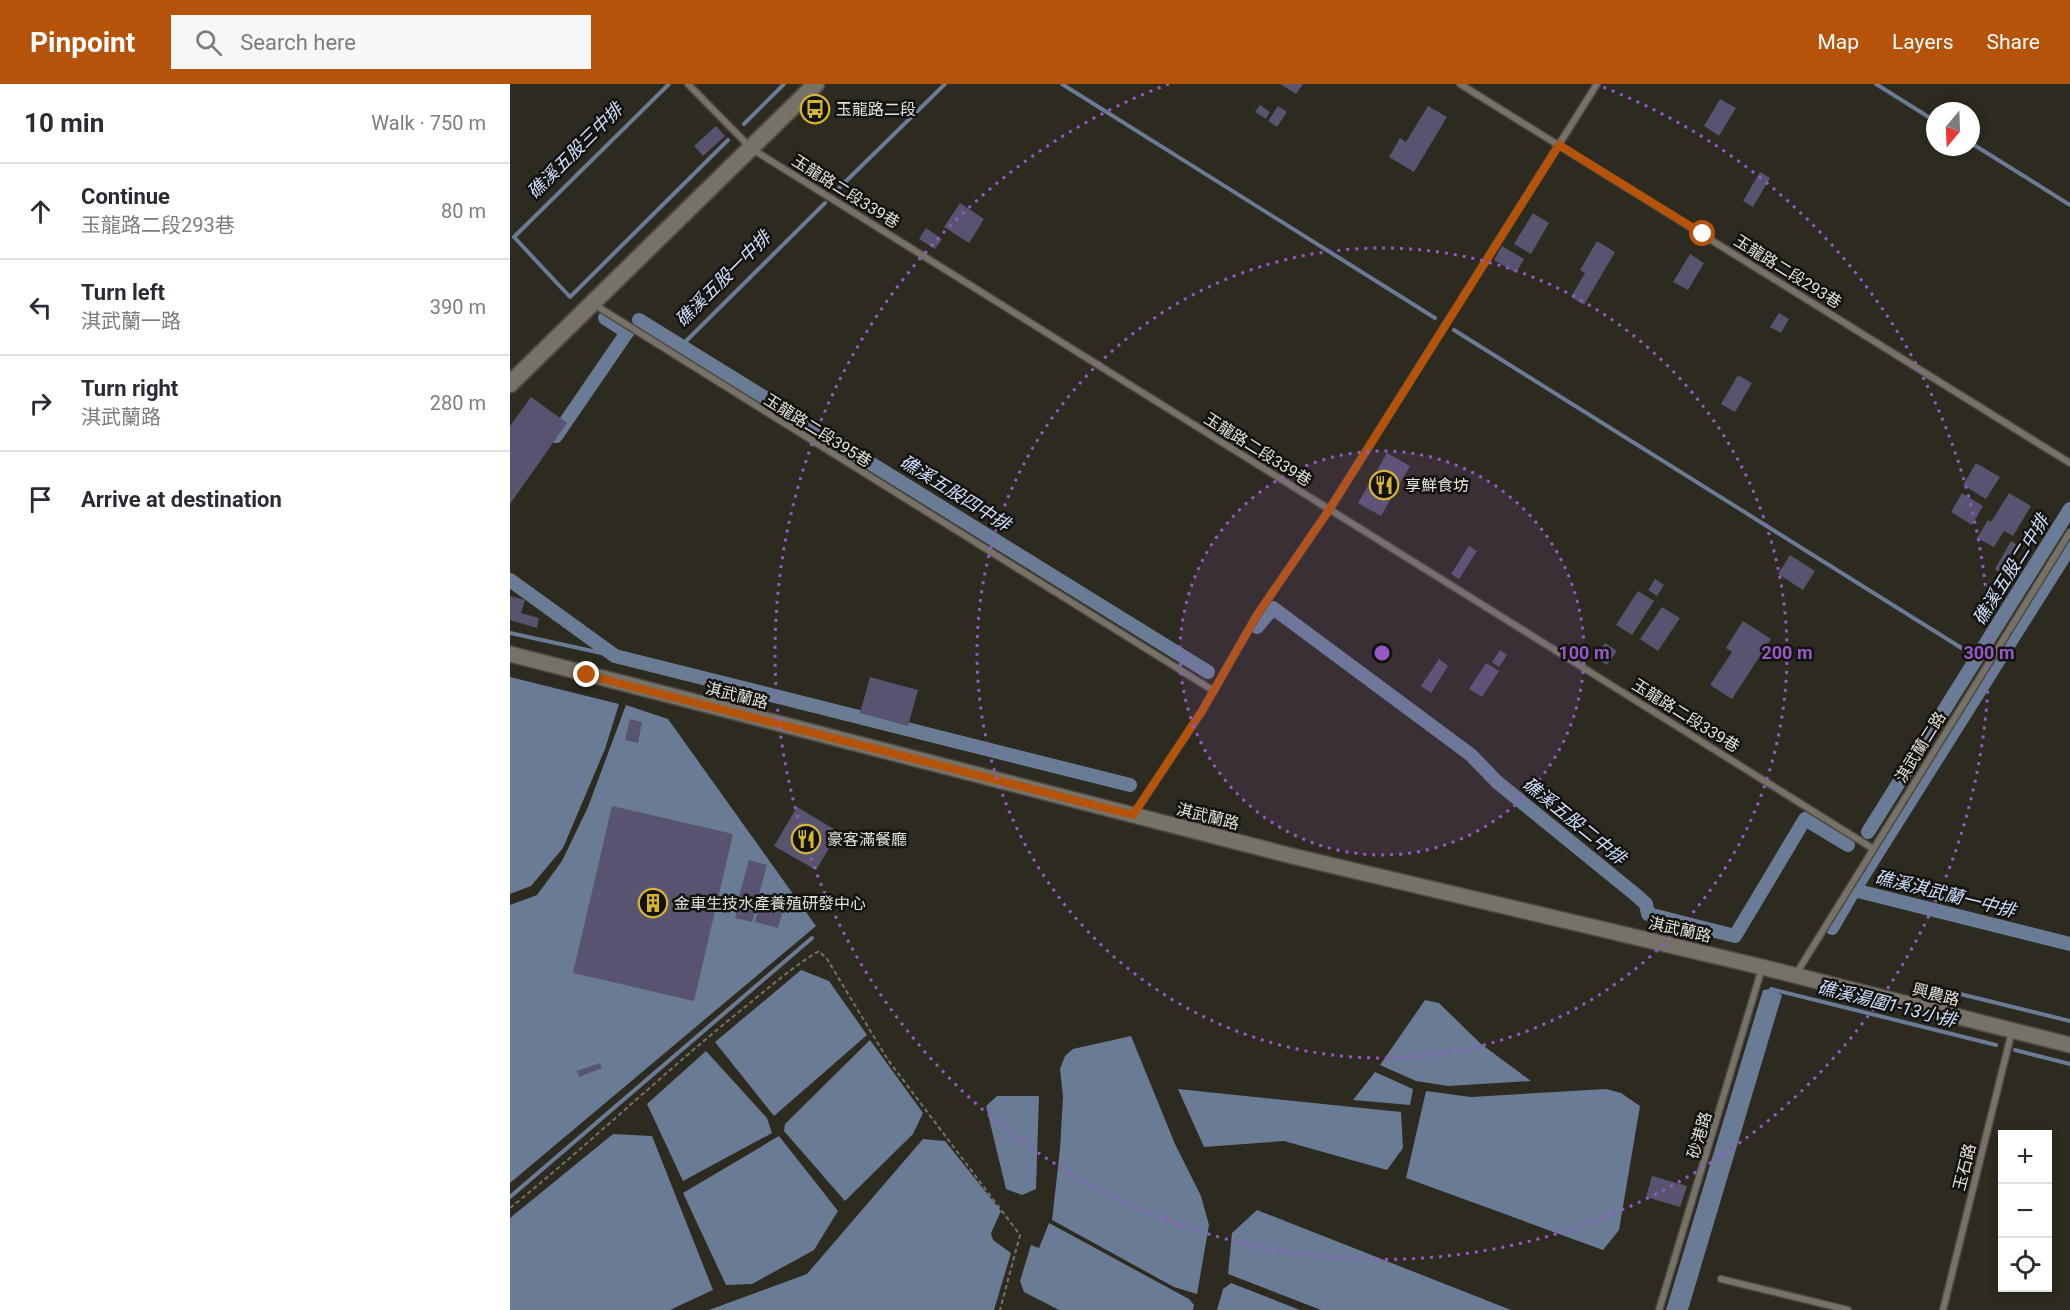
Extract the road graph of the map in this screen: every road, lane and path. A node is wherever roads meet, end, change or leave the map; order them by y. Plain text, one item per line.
1 (688, 84) edge
2 (816, 84) edge
3 (1460, 84) edge
4 (1597, 84) edge
5 (1559, 145) junction
6 (752, 149) junction
7 (592, 303) junction
8 (510, 384) edge
9 (2070, 463) edge
10 (1329, 510) junction
11 (2070, 532) edge
12 (510, 654) edge
13 (1214, 691) junction
14 (1133, 815) junction
15 (1872, 848) junction
16 (1762, 967) junction
17 (1794, 977) junction
18 (2012, 1031) junction
19 (2070, 1045) edge
20 (510, 1208) edge
21 (1721, 1279) dead end
22 (1000, 1310) edge
23 (1659, 1310) edge
24 (1848, 1310) edge
25 (1943, 1310) edge

1 - 6 lane, 玉龍路二段339巷
2 - 6 main road
3 - 5 lane, 玉龍路二段293巷
4 - 5 lane
5 - 9 lane, 玉龍路二段293巷
5 - 10 lane
6 - 7 main road
6 - 10 lane, 玉龍路二段339巷
7 - 8 main road
7 - 13 lane, 玉龍路二段395巷
10 - 13 lane
10 - 15 lane, 玉龍路二段339巷
11 - 15 lane, 淇武蘭二路
12 - 14 street, 淇武蘭路
13 - 14 lane
14 - 16 street, 淇武蘭路
15 - 17 lane, 淇武蘭二路
16 - 17 street, 淇武蘭路
16 - 23 lane, 砂港路
17 - 18 street, 興農路
18 - 19 street, 興農路
18 - 25 lane, 玉石路
20 - 22 path
21 - 24 lane

